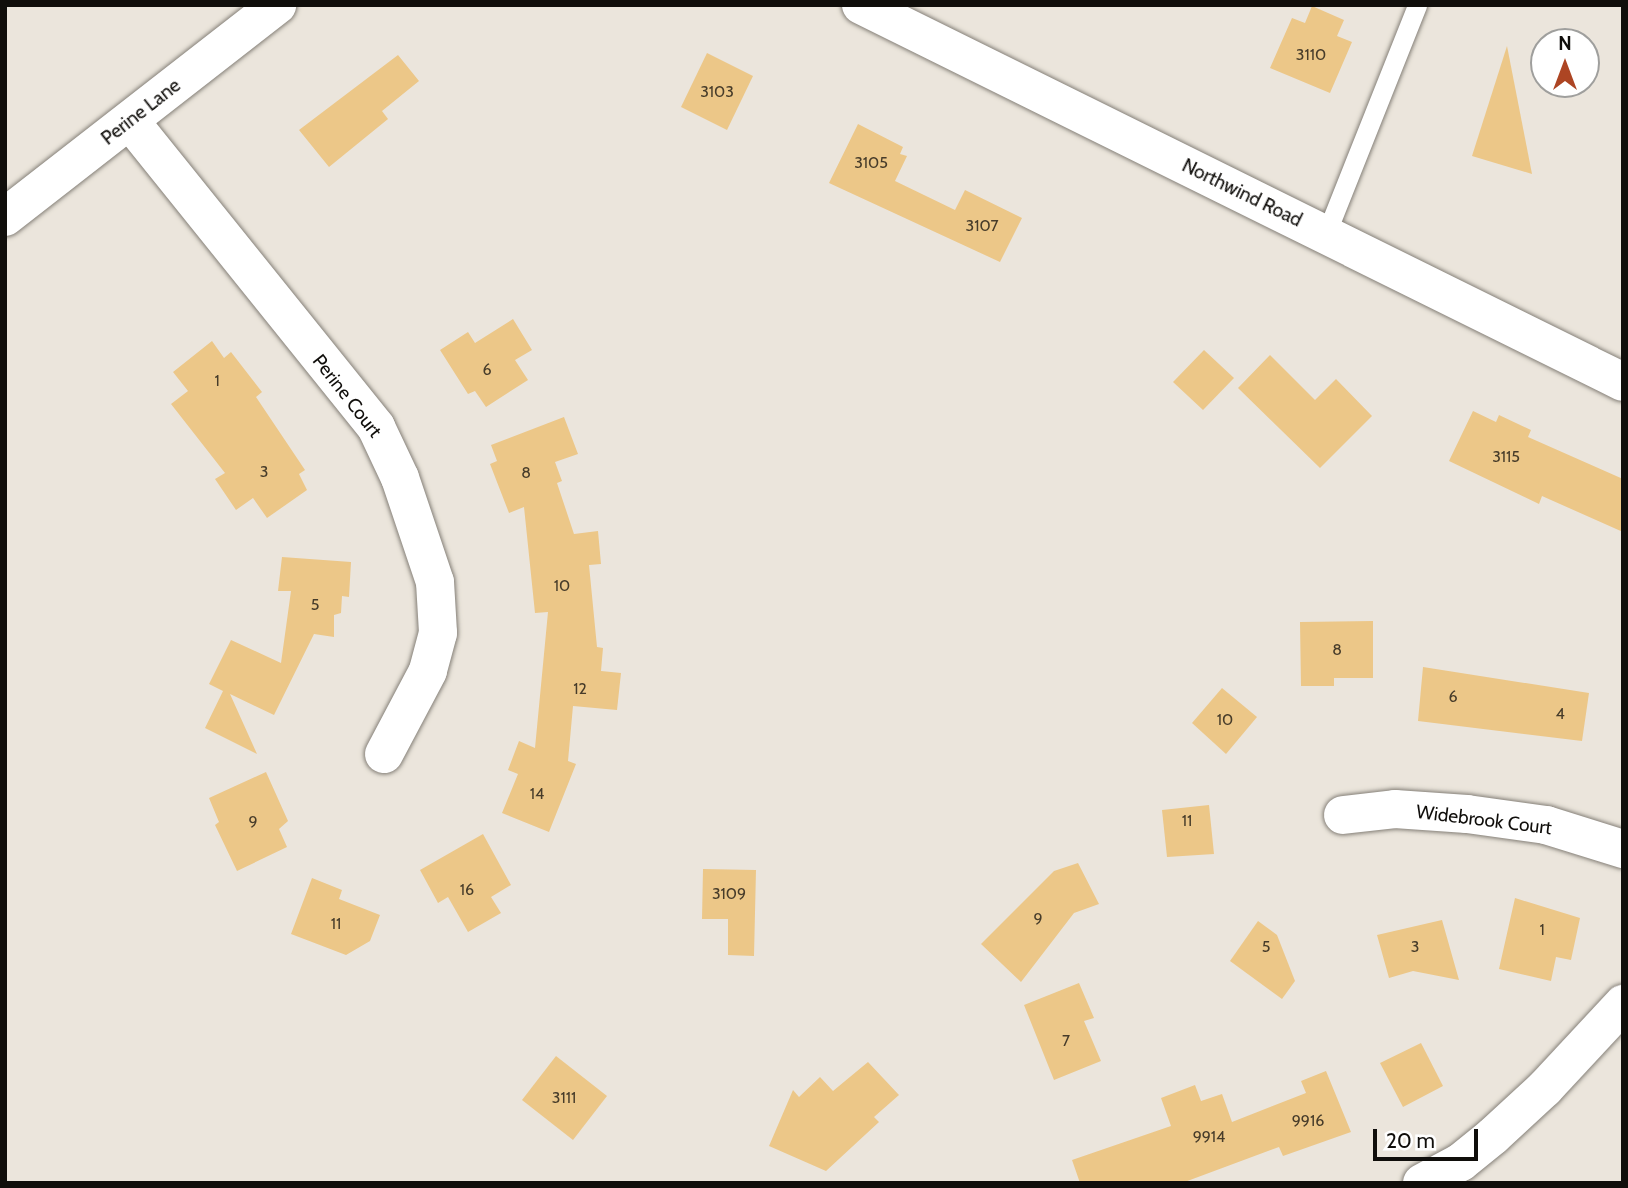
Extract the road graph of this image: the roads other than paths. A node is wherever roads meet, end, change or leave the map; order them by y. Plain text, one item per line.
1 (277, 5) edge
2 (861, 5) edge
3 (1417, 5) edge
4 (130, 121) junction
5 (5, 217) edge
6 (1326, 234) junction
7 (1623, 382) edge
8 (384, 754) dead end
9 (1343, 815) dead end
10 (1623, 849) edge
11 (1623, 1004) edge
12 (1422, 1183) edge

1 - 4 street, Perine Lane
2 - 6 street, Northwind Road
3 - 6 lane
4 - 5 street, Perine Lane
4 - 8 street, Perine Court
6 - 7 street, Northwind Road
9 - 10 street, Widebrook Court
11 - 12 street

